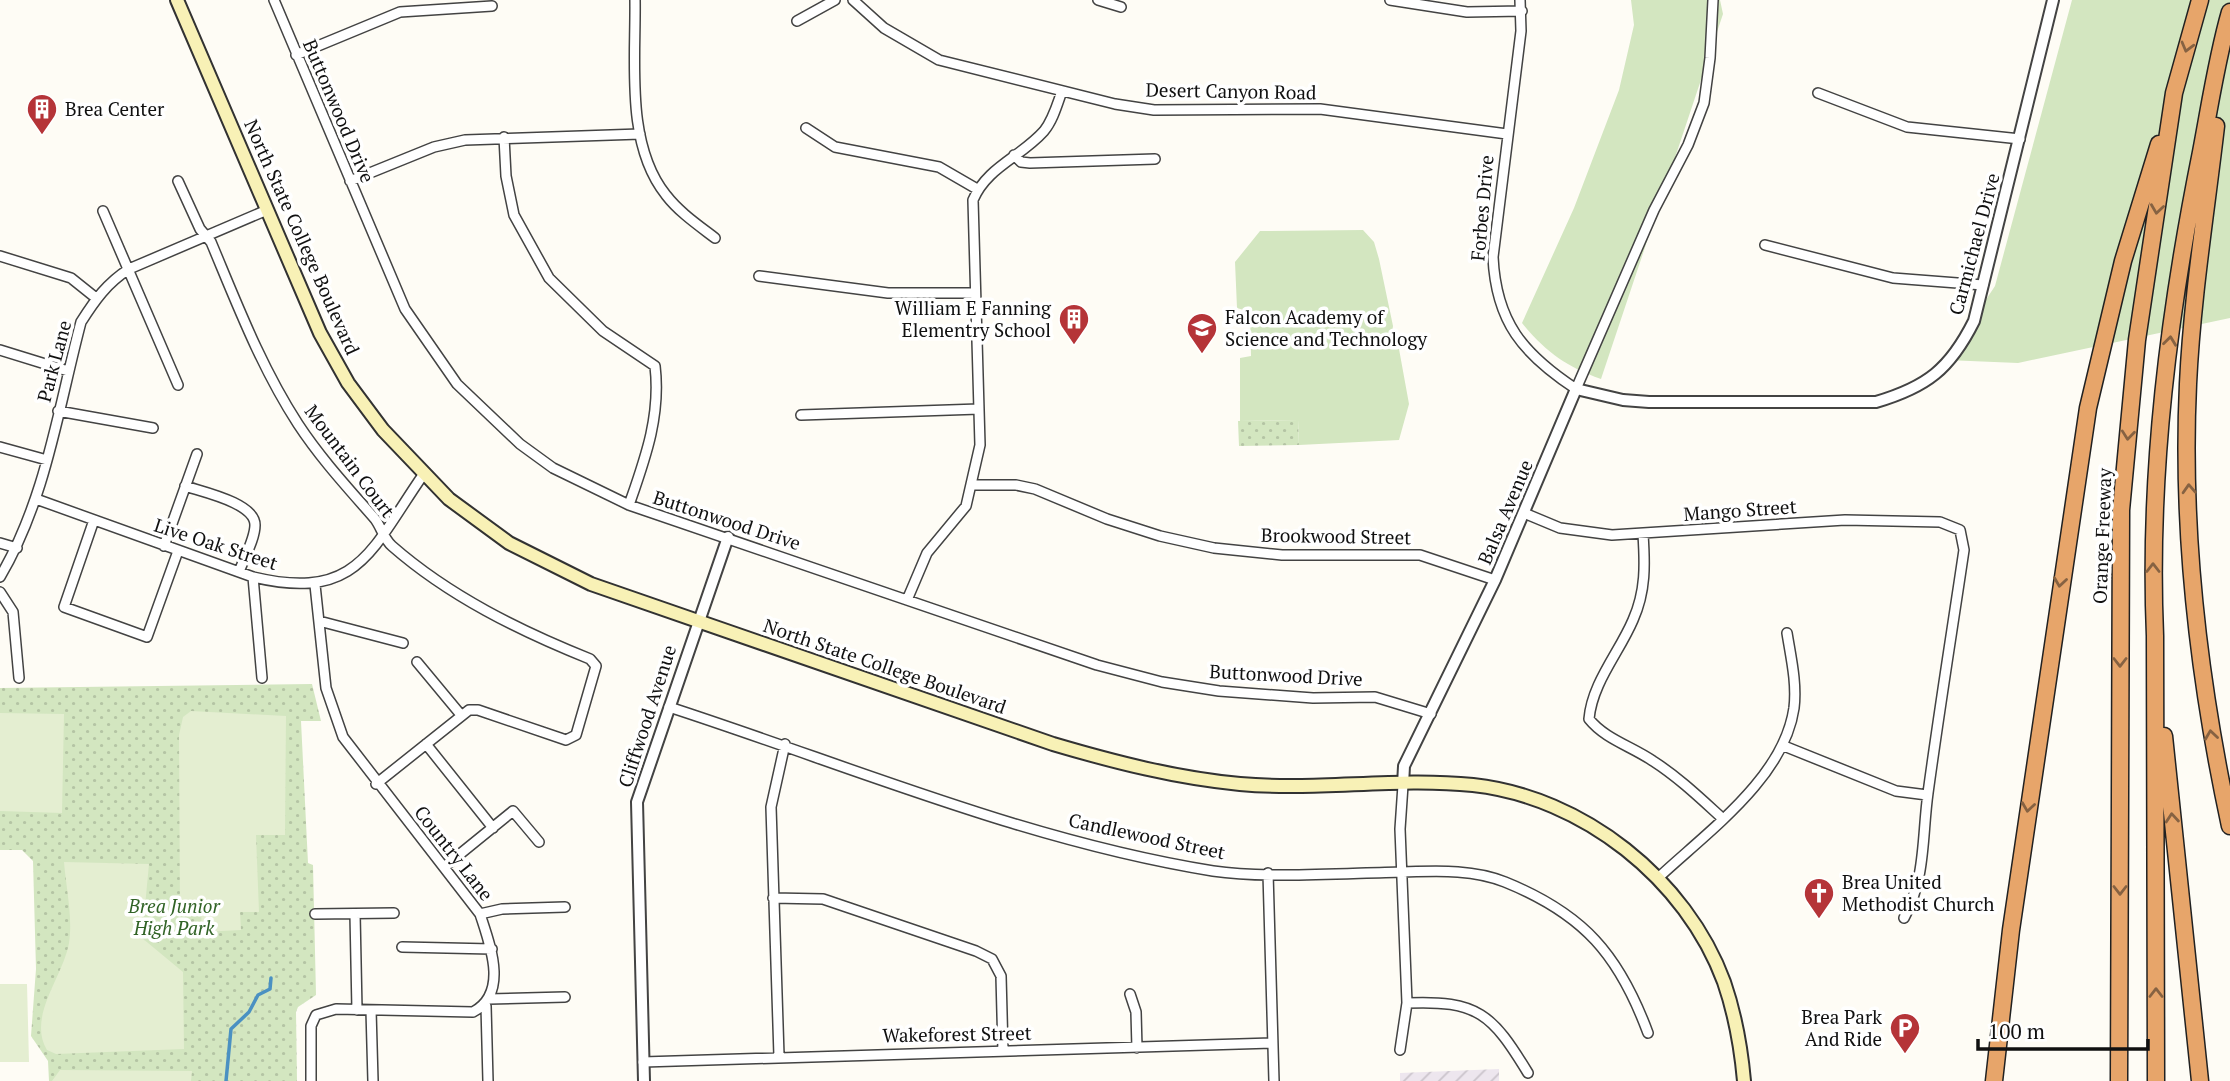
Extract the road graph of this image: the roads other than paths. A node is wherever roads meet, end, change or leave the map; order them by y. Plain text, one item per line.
1 (177, 0) edge
2 (274, 0) edge
3 (635, 0) edge
4 (835, 0) edge
5 (853, 0) edge
6 (1098, 0) edge
7 (1390, 0) edge
8 (1520, 0) edge
9 (1713, 0) edge
10 (2053, 0) edge
11 (2200, 0) edge
12 (492, 6) dead end
13 (1121, 7) dead end
14 (1522, 11) junction
15 (2228, 17) edge
16 (797, 22) dead end
17 (296, 55) junction
18 (1062, 91) junction
19 (1818, 93) dead end
20 (2174, 93) junction
21 (806, 128) dead end
22 (640, 134) junction
23 (1507, 134) junction
24 (504, 137) junction
25 (2020, 139) junction
26 (1014, 155) junction
27 (1155, 159) dead end
28 (178, 181) dead end
29 (350, 181) junction
30 (977, 189) junction
31 (267, 210) junction
32 (103, 211) dead end
33 (205, 235) junction
34 (715, 238) dead end
35 (1765, 245) dead end
36 (0, 256) edge
37 (129, 269) junction
38 (759, 276) dead end
39 (1983, 285) junction
40 (975, 293) junction
41 (96, 298) junction
42 (0, 350) edge
43 (68, 371) junction
44 (178, 385) dead end
45 (1576, 389) junction
46 (979, 409) junction
47 (58, 411) junction
48 (801, 415) dead end
49 (153, 428) dead end
50 (0, 447) edge
51 (197, 454) dead end
52 (47, 460) junction
53 (423, 475) junction
54 (973, 485) junction
55 (185, 486) junction
56 (36, 499) junction
57 (629, 505) junction
58 (1524, 513) junction
59 (94, 520) junction
60 (384, 534) junction
61 (1643, 534) junction
62 (727, 537) junction
63 (0, 543) edge
64 (164, 546) junction
65 (17, 548) junction
66 (178, 551) junction
67 (239, 572) junction
68 (0, 577) edge
69 (253, 577) junction
70 (1495, 580) junction
71 (315, 585) junction
72 (0, 592) edge
73 (907, 600) junction
74 (319, 621) junction
75 (697, 621) junction
76 (1787, 633) dead end
77 (2155, 636) junction
78 (404, 643) dead end
79 (417, 662) dead end
80 (19, 677) dead end
81 (262, 678) dead end
82 (669, 706) junction
83 (1431, 714) junction
84 (461, 715) junction
85 (426, 744) junction
86 (785, 744) junction
87 (1784, 746) junction
88 (376, 784) junction
89 (1403, 785) junction
90 (1927, 795) junction
91 (1722, 818) junction
92 (2230, 826) edge
93 (493, 828) junction
94 (539, 842) dead end
95 (444, 867) junction
96 (1402, 872) junction
97 (1268, 873) junction
98 (1658, 878) junction
99 (774, 898) junction
100 (565, 907) dead end
101 (394, 913) dead end
102 (315, 914) dead end
103 (355, 914) junction
104 (481, 914) junction
105 (1904, 918) dead end
106 (402, 947) dead end
107 (492, 950) junction
108 (1130, 994) dead end
109 (565, 997) dead end
110 (487, 1002) junction
111 (1407, 1003) junction
112 (357, 1010) junction
113 (371, 1010) junction
114 (1648, 1033) dead end
115 (1272, 1043) junction
116 (1137, 1048) junction
117 (1003, 1051) junction
118 (1399, 1051) dead end
119 (779, 1056) junction
120 (643, 1062) junction
121 (1528, 1073) dead end
122 (311, 1081) edge
123 (373, 1081) edge
124 (488, 1081) edge
125 (644, 1081) edge
126 (1274, 1081) edge
127 (1744, 1081) edge
128 (1994, 1081) edge
129 (2119, 1081) edge
130 (2156, 1081) edge
131 (2200, 1081) edge

1 - 31 main road, North State College Boulevard
2 - 17 street, Buttonwood Drive
3 - 22 street
4 - 16 street
5 - 18 street, Desert Canyon Road
6 - 13 street
7 - 14 street
8 - 14 street, Forbes Drive
9 - 45 street, Balsa Avenue
10 - 25 street, Carmichael Drive
11 -> 20 highway, Orange Freeway
12 - 17 street
14 - 23 street, Forbes Drive
77 -> 15 highway
92 -> 15 highway
17 - 29 street, Buttonwood Drive
18 - 23 street, Desert Canyon Road
18 - 26 street
19 - 25 street
20 -> 128 highway
20 -> 129 highway, Orange Freeway
21 - 30 street
22 - 24 street
22 - 34 street
23 - 45 street, Forbes Drive
24 - 29 street
24 - 57 street
25 - 39 street, Carmichael Drive
26 - 27 street
26 - 30 street
28 - 33 street, Mountain Court
29 - 57 street, Buttonwood Drive
30 - 40 street
31 - 33 street, Park Lane
31 - 53 main road, North State College Boulevard
32 - 37 street
33 - 37 street, Park Lane
33 - 60 street, Mountain Court
35 - 39 street
36 - 41 street
37 - 41 street, Park Lane
37 - 44 street
38 - 40 street
39 - 45 street, Carmichael Drive
40 - 46 street
41 - 43 street, Park Lane
42 - 43 street
43 - 47 street, Park Lane
45 - 58 street, Balsa Avenue
46 - 48 street
46 - 54 street
47 - 49 street
47 - 52 street, Park Lane
50 - 52 street
51 - 55 street
52 - 56 street, Park Lane
53 - 60 street, Live Oak Street
53 - 75 main road, North State College Boulevard
54 - 70 street, Brookwood Street
54 - 73 street
55 - 64 street
55 - 67 street
56 - 59 street, Live Oak Street
56 - 65 street, Park Lane
57 - 62 street, Buttonwood Drive
58 - 61 street, Mango Street
58 - 70 street, Balsa Avenue
59 - 64 street, Live Oak Street
59 - 66 street
60 - 71 street, Live Oak Street
60 - 84 street, Mountain Court
61 - 90 street, Mango Street
61 - 91 street
62 - 73 street, Buttonwood Drive
62 - 75 street, Cliffwood Avenue
63 - 65 street
64 - 66 street, Live Oak Street
65 - 68 street, Park Lane
66 - 67 street, Live Oak Street
67 - 69 street, Live Oak Street
69 - 71 street, Live Oak Street
69 - 81 street
70 - 83 street, Balsa Avenue
71 - 74 street, Country Lane
72 - 80 street
73 - 83 street, Buttonwood Drive
74 - 78 street
74 - 88 street, Country Lane
75 - 82 street, Cliffwood Avenue
75 - 89 main road, North State College Boulevard
76 - 87 street
130 -> 77 highway
131 -> 77 highway
79 - 84 street
82 - 86 street, Candlewood Street
82 - 120 street, Cliffwood Avenue
83 - 89 street, Balsa Avenue
84 - 85 street
85 - 88 street
85 - 93 street
86 - 97 street, Candlewood Street
86 - 99 street
87 - 90 street
87 - 91 street
88 - 95 street, Country Lane
89 - 96 street, Balsa Avenue
89 - 98 main road, North State College Boulevard
90 - 105 street
91 - 98 street
93 - 94 street
93 - 95 street
95 - 104 street, Country Lane
96 - 97 street, Candlewood Street
96 - 111 street, Balsa Avenue
96 - 114 street, Candlewood Street
97 - 115 street
98 - 127 main road, North State College Boulevard
99 - 117 street
99 - 119 street
100 - 104 street
101 - 103 street
102 - 103 street
103 - 112 street
104 - 107 street, Country Lane
106 - 107 street
107 - 110 street, Country Lane
108 - 116 street
109 - 110 street
110 - 113 street
110 - 124 street, Country Lane
111 - 118 street, Balsa Avenue
111 - 121 street
112 - 113 street
112 - 122 street
113 - 123 street
115 - 116 street, Wakeforest Street
115 - 126 street
116 - 117 street, Wakeforest Street
117 - 119 street, Wakeforest Street
119 - 120 street, Wakeforest Street
120 - 125 street, Cliffwood Avenue

